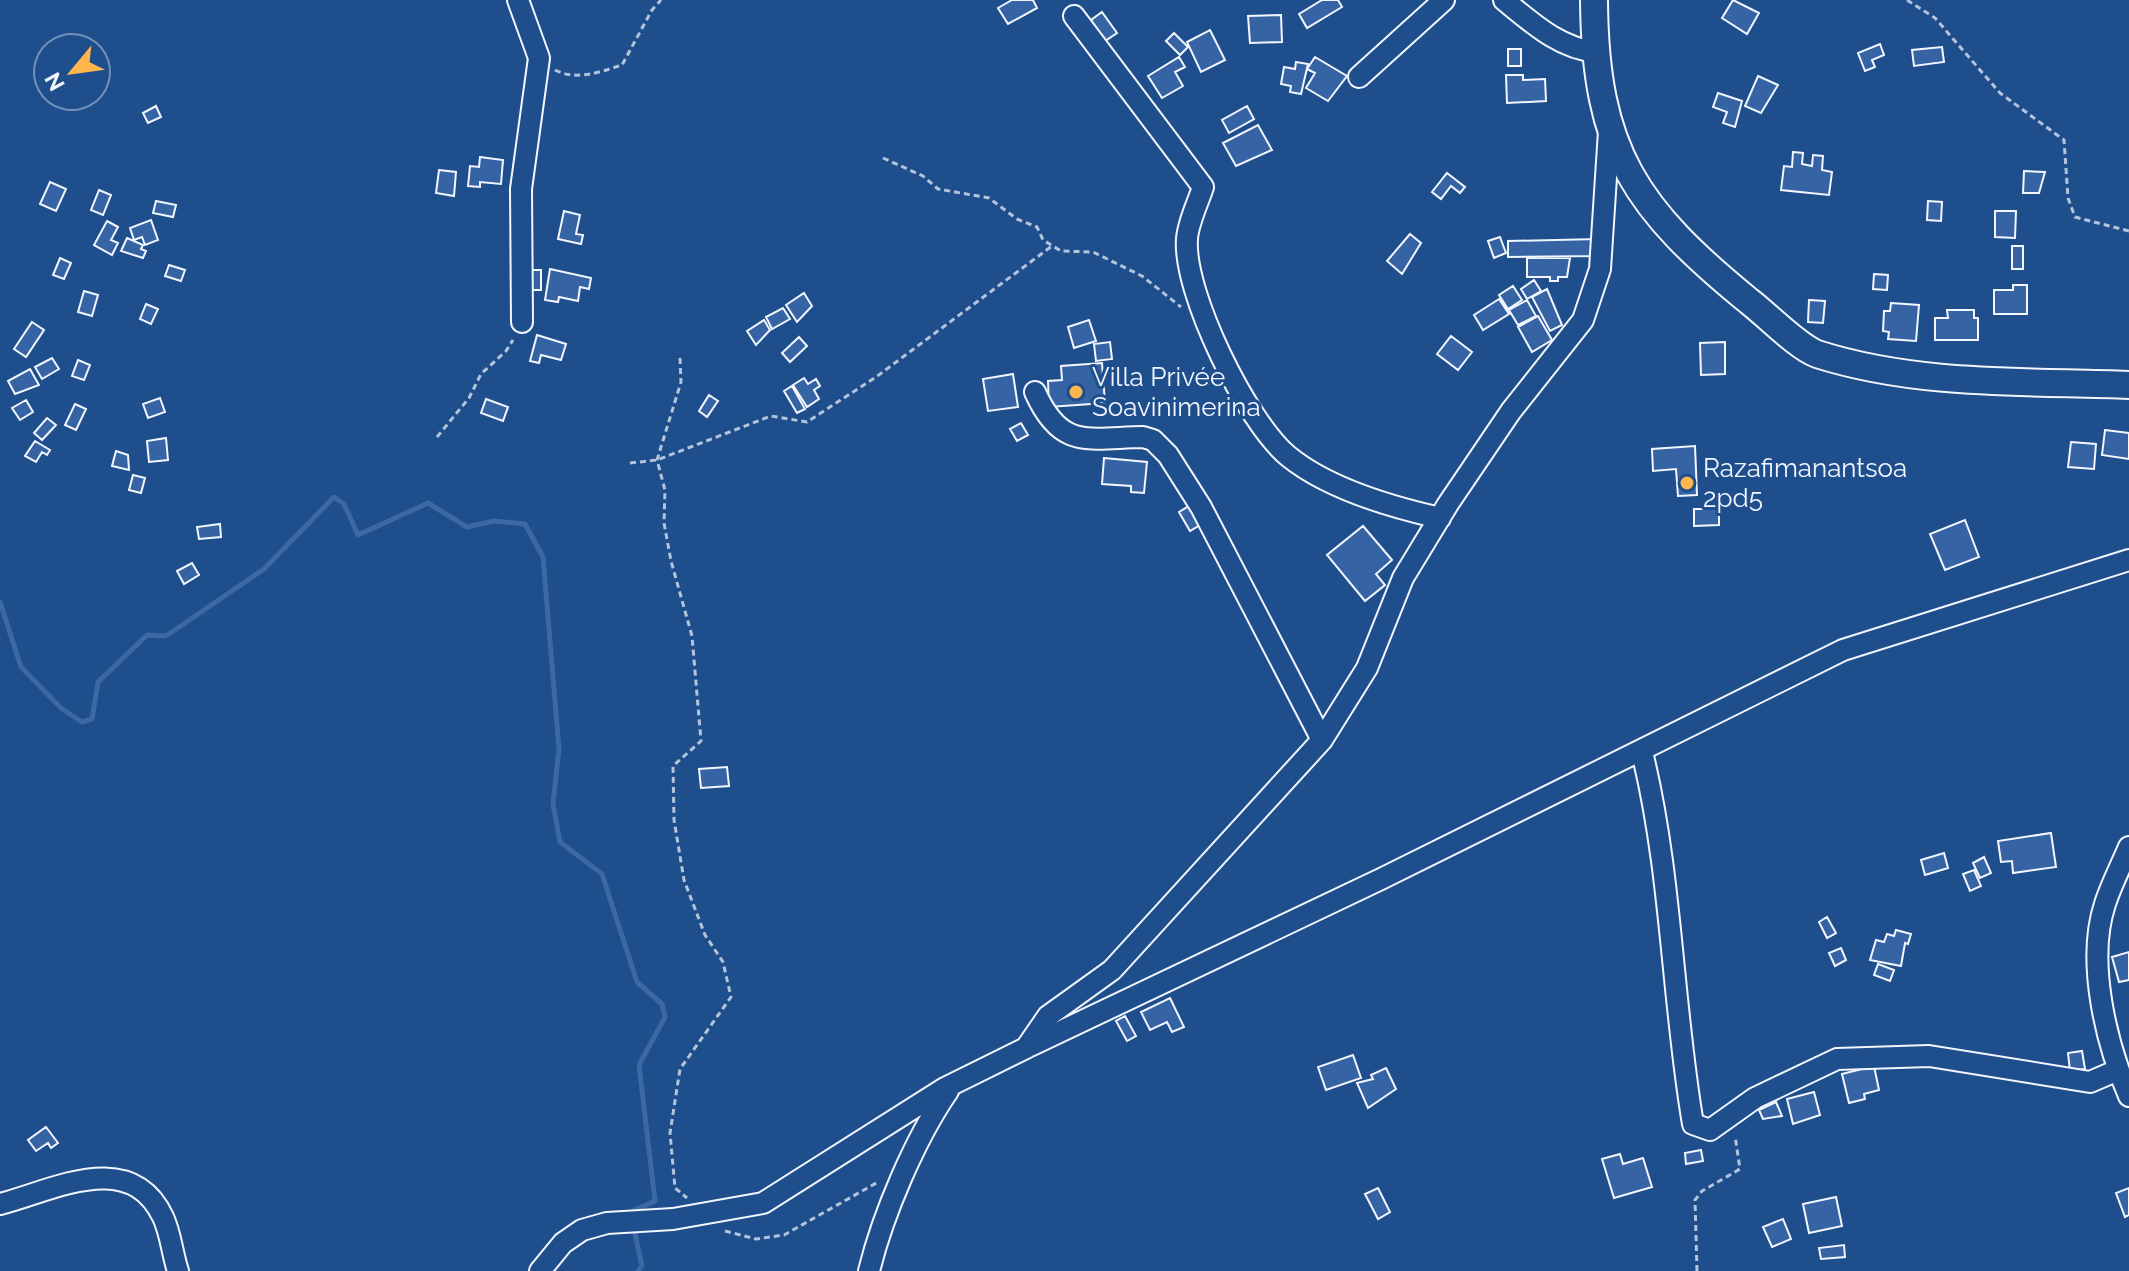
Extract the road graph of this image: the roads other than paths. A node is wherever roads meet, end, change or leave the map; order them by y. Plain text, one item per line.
1 (518, 0) edge
2 (1444, 0) edge
3 (1504, 0) edge
4 (1598, 6) edge
5 (1074, 16) dead end
6 (1597, 52) junction
7 (1359, 77) dead end
8 (1609, 131) junction
9 (522, 322) road end
10 (2129, 385) edge
11 (1035, 392) dead end
12 (1440, 518) junction
13 (2129, 560) edge
14 (1322, 740) junction
15 (1642, 752) junction
16 (2129, 847) edge
17 (1026, 1048) junction
18 (2118, 1070) junction
19 (952, 1085) junction
20 (2129, 1096) edge
21 (0, 1204) edge
22 (178, 1271) edge
23 (540, 1271) edge
24 (869, 1271) edge

1 - 9 street
2 - 7 street
3 - 6 street
4 - 6 main road
5 - 12 street
6 - 8 main road
8 - 10 main road
8 - 12 street
11 - 14 street
12 - 14 street
13 - 15 street
14 - 17 street
15 - 17 street
15 - 18 street
16 - 18 street
17 - 19 street
18 - 20 street
19 - 23 street
19 - 24 street
21 - 22 street

